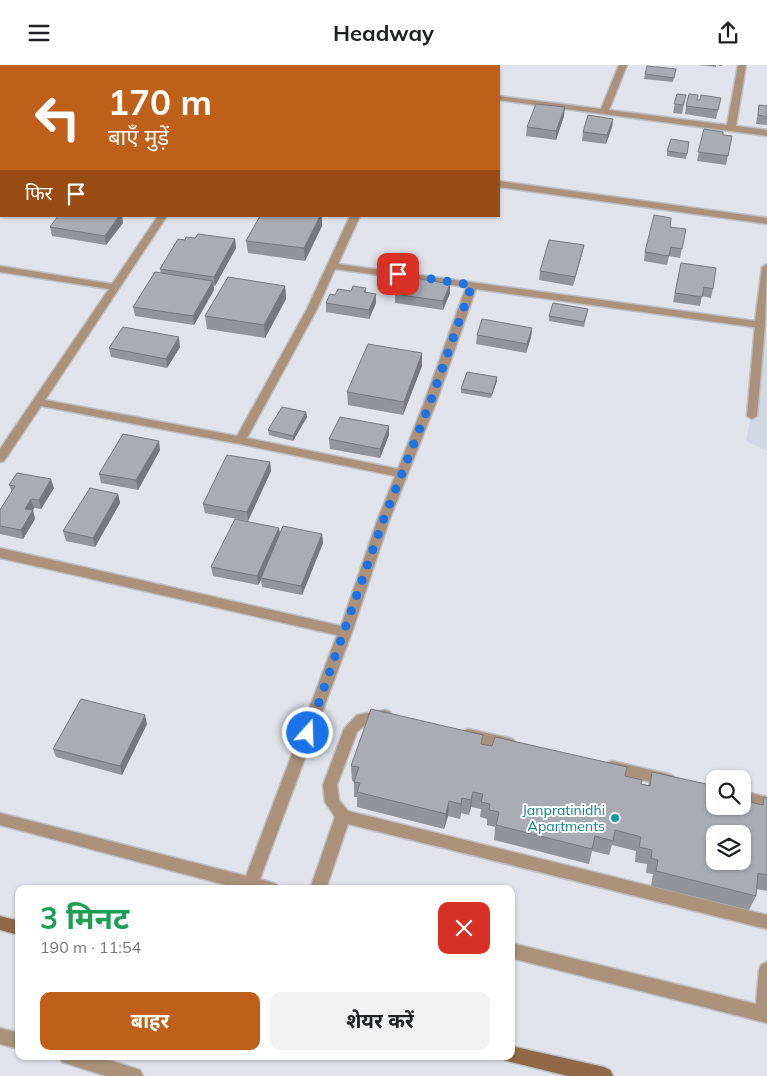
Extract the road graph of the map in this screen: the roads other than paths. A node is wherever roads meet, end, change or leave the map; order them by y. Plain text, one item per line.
1 (623, 65) edge
2 (742, 65) edge
3 (500, 98) edge
4 (604, 111) junction
5 (732, 128) junction
6 (767, 133) edge
7 (500, 184) edge
8 (162, 217) edge
9 (355, 217) edge
10 (767, 221) edge
11 (333, 266) junction
12 (767, 267) edge
13 (0, 269) edge
14 (472, 285) junction
15 (115, 287) junction
16 (760, 325) junction
17 (37, 403) junction
18 (752, 416) dead end
19 (240, 440) junction
20 (0, 458) edge
21 (402, 474) junction
22 (0, 553) edge
23 (345, 632) junction
24 (403, 720) edge
25 (452, 731) edge
26 (520, 747) edge
27 (598, 764) edge
28 (686, 784) edge
29 (751, 799) edge
30 (767, 803) edge
31 (343, 817) junction
32 (0, 819) edge
33 (246, 885) edge
34 (250, 885) edge
35 (319, 885) edge
36 (767, 922) edge
37 (0, 923) edge
38 (15, 928) edge
39 (515, 951) edge
40 (767, 969) edge
41 (766, 1015) edge
42 (0, 1036) edge
43 (15, 1040) edge
44 (515, 1055) edge
45 (81, 1060) edge
46 (134, 1076) edge
47 (604, 1076) edge

1 - 4 street
2 - 5 street
3 - 4 street
4 - 5 street
5 - 6 street
7 - 10 street
8 - 15 street
9 - 11 street
11 - 14 street
11 - 19 street
12 - 16 street
13 - 15 street
14 - 16 street
14 - 21 street
15 - 17 street
16 - 18 lane
17 - 19 street
17 - 20 street
19 - 21 street
21 - 23 street
22 - 23 street
23 - 34 street
24 - 31 street
25 - 26 street
27 - 28 street
29 - 30 street
31 - 35 street
31 - 36 street
32 - 33 street
37 - 38 main road
39 - 41 street
40 - 41 street
42 - 43 street
44 - 47 main road
45 - 46 street

